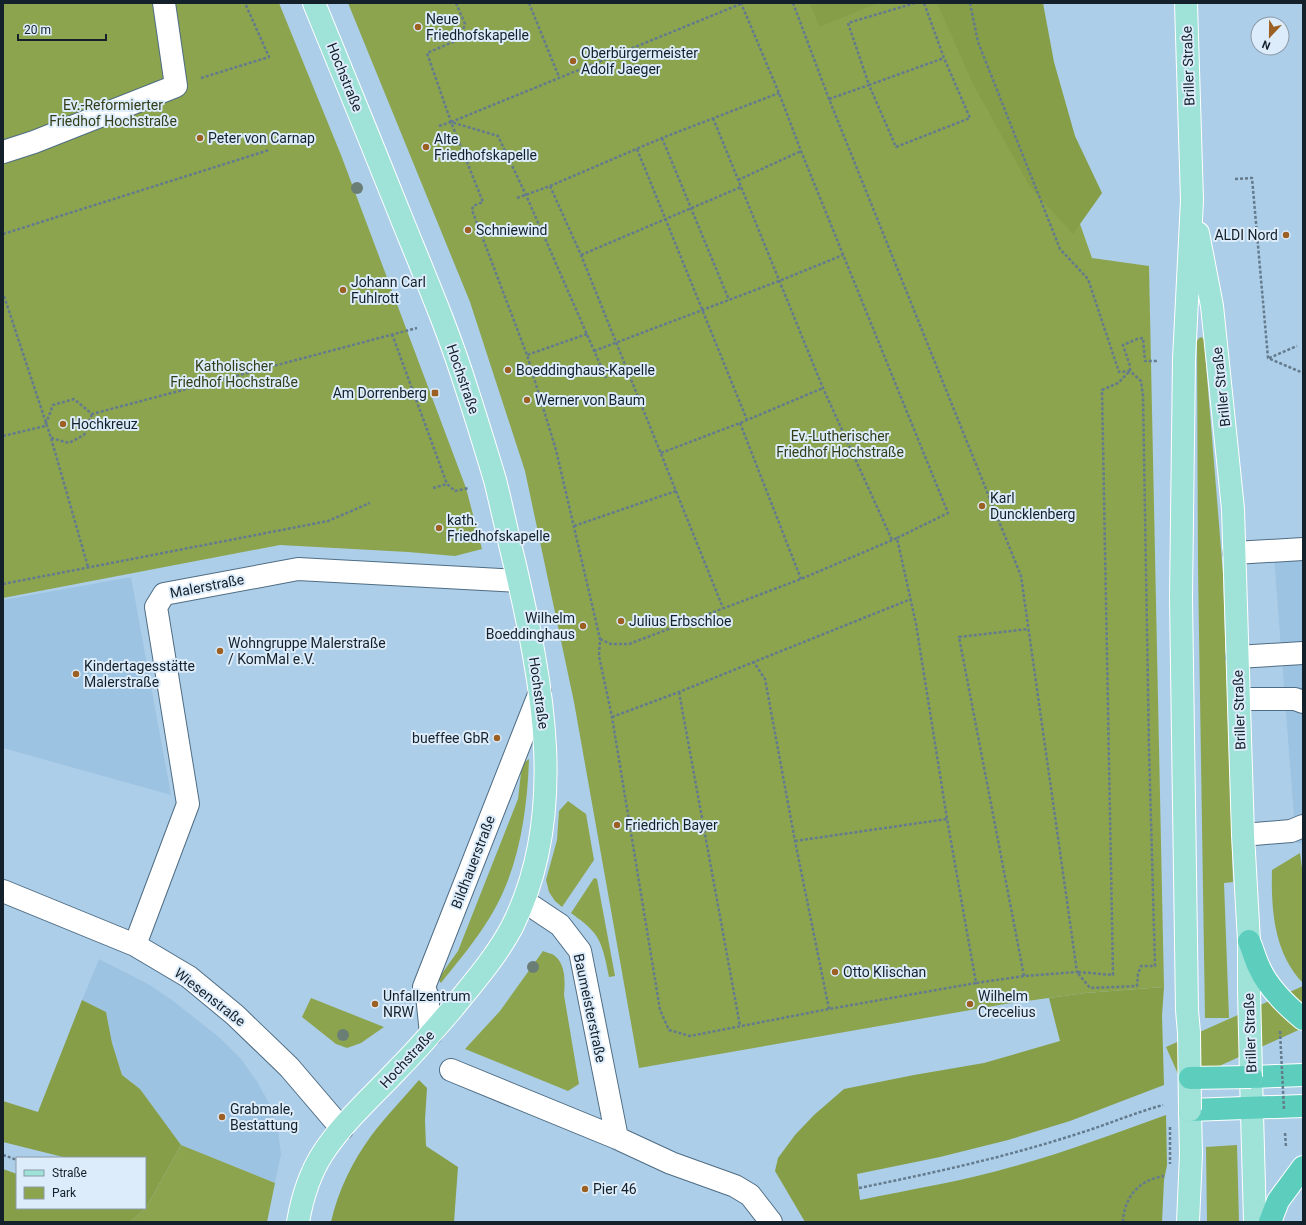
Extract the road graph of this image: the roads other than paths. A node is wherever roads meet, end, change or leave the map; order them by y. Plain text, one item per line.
1 (164, 3) edge
2 (314, 3) edge
3 (1186, 3) edge
4 (3, 152) edge
5 (1192, 200) junction
6 (1303, 548) edge
7 (1234, 553) junction
8 (518, 581) junction
9 (1303, 653) edge
10 (1237, 657) junction
11 (540, 692) junction
12 (1239, 698) junction
13 (1303, 702) edge
14 (1303, 826) edge
15 (1243, 835) junction
16 (3, 891) edge
17 (524, 901) junction
18 (1250, 941) junction
19 (135, 945) junction
20 (1303, 1019) edge
21 (431, 1034) junction
22 (451, 1070) dead end
23 (1292, 1075) edge
24 (1251, 1077) junction
25 (1190, 1078) junction
26 (1289, 1109) edge
27 (1190, 1110) junction
28 (1252, 1116) junction
29 (342, 1129) junction
30 (617, 1138) junction
31 (1303, 1167) edge
32 (298, 1222) edge
33 (771, 1222) edge
34 (1188, 1222) edge
35 (1255, 1222) edge
36 (1270, 1222) edge

1 - 4 street
2 - 8 main road, Hochstraße
3 - 5 main road, Briller Straße
5 - 7 main road, Briller Straße
5 - 25 main road, Briller Straße, bridge
6 - 7 street
7 - 10 main road, Briller Straße
8 - 11 main road, Hochstraße
8 - 19 street, Malerstraße
9 - 10 street
10 - 12 main road, Briller Straße
11 - 17 main road, Hochstraße
11 - 21 street, Bildhauerstraße
12 - 13 street
12 - 15 main road, Briller Straße
14 - 15 street
15 - 18 main road, Briller Straße
16 - 19 street, Wiesenstraße
17 - 21 main road, Hochstraße
17 - 30 street, Baumeisterstraße
18 - 20 highway
18 - 24 main road, Briller Straße, bridge
19 - 29 street, Wiesenstraße
21 - 29 main road, Hochstraße
22 - 30 street
23 - 24 highway
24 - 25 highway, bridge
24 - 28 main road, Briller Straße
25 - 27 main road, Briller Straße, bridge
26 - 28 highway
27 - 28 highway
27 - 34 main road, Briller Straße
28 - 35 main road, Briller Straße
29 - 32 main road, Hochstraße
30 - 33 street
31 - 36 highway

